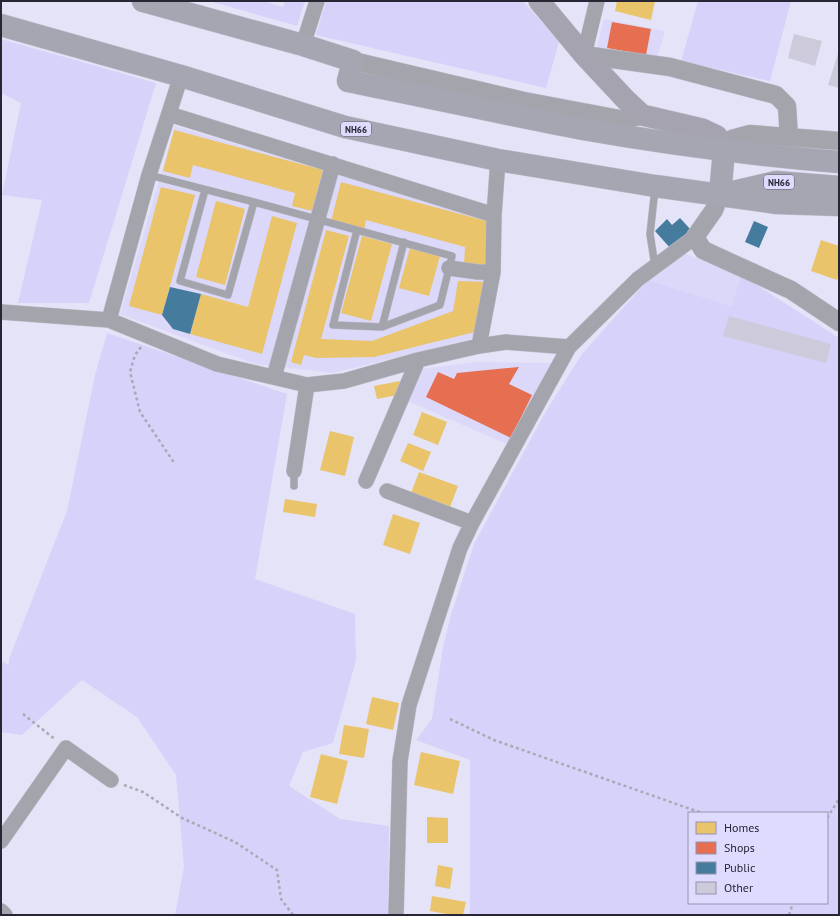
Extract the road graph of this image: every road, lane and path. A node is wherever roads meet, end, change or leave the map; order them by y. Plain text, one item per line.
1 (143, 1) edge
2 (317, 1) edge
3 (539, 1) edge
4 (596, 1) edge
5 (1, 25) edge
6 (303, 45) junction
7 (584, 55) junction
8 (353, 61) junction
9 (181, 76) junction
10 (169, 114) junction
11 (642, 115) junction
12 (839, 132) edge
13 (789, 137) junction
14 (821, 140) junction
15 (839, 142) edge
16 (724, 150) junction
17 (498, 160) junction
18 (839, 162) edge
19 (333, 164) junction
20 (149, 175) junction
21 (655, 186) junction
22 (839, 187) edge
23 (205, 190) junction
24 (720, 196) junction
25 (254, 202) junction
26 (839, 205) edge
27 (494, 215) junction
28 (318, 220) junction
29 (357, 230) junction
30 (695, 237) junction
31 (404, 242) junction
32 (655, 266) junction
33 (449, 268) junction
34 (493, 272) junction
35 (1, 312) edge
36 (110, 320) junction
37 (839, 322) edge
38 (382, 327) junction
39 (150, 336) junction
40 (479, 346) junction
41 (569, 347) junction
42 (418, 360) junction
43 (274, 377) junction
44 (307, 385) junction
45 (175, 464) dead end
46 (294, 471) joint
47 (366, 481) dead end
48 (294, 486) dead end
49 (387, 491) dead end
50 (472, 523) junction
51 (23, 714) dead end
52 (450, 719) dead end
53 (66, 748) junction
54 (111, 780) joint
55 (839, 799) edge
56 (699, 812) edge
57 (828, 816) edge
58 (1, 841) edge
59 (793, 904) edge
60 (1, 912) edge
61 (5, 915) edge
62 (293, 915) edge
63 (396, 915) edge
64 (789, 915) edge

1 - 6 highway
2 - 6 street
3 - 7 main road
4 - 7 street
5 - 9 highway, NH66
6 - 8 highway
7 - 11 main road
7 - 13 street
8 - 11 street
8 - 16 highway
9 - 10 street
9 - 17 highway, NH66
10 - 19 street
10 - 20 street
11 - 16 main road
12 - 14 street
13 - 14 street
13 - 16 street
14 - 15 street
16 - 18 highway
16 - 24 highway
17 - 21 highway, NH66
17 - 27 street
19 - 27 street
19 - 28 street
20 - 23 lane
20 - 36 street
21 - 24 highway, NH66
21 - 32 lane
22 - 24 highway, NH66
23 - 25 lane
23 - 25 lane
24 - 26 highway
24 - 30 street
25 - 28 lane
27 - 34 street
28 - 29 lane
28 - 43 street
29 - 31 lane
29 - 38 lane
30 - 32 street
30 - 37 street
31 - 33 lane
31 - 38 lane
32 - 41 street
33 - 34 street
33 - 38 lane
34 - 40 street
35 - 36 street
36 - 39 street
39 - 43 street
39 - 45 path
40 - 41 street
40 - 42 street
41 - 50 street
42 - 44 street
42 - 47 street
43 - 44 street
44 - 46 street
46 - 48 lane
49 - 50 street
50 - 63 street
51 - 53 path
52 - 56 path
53 - 54 street
53 - 58 street
54 - 62 path
55 - 57 path
59 - 64 path
60 - 61 street

